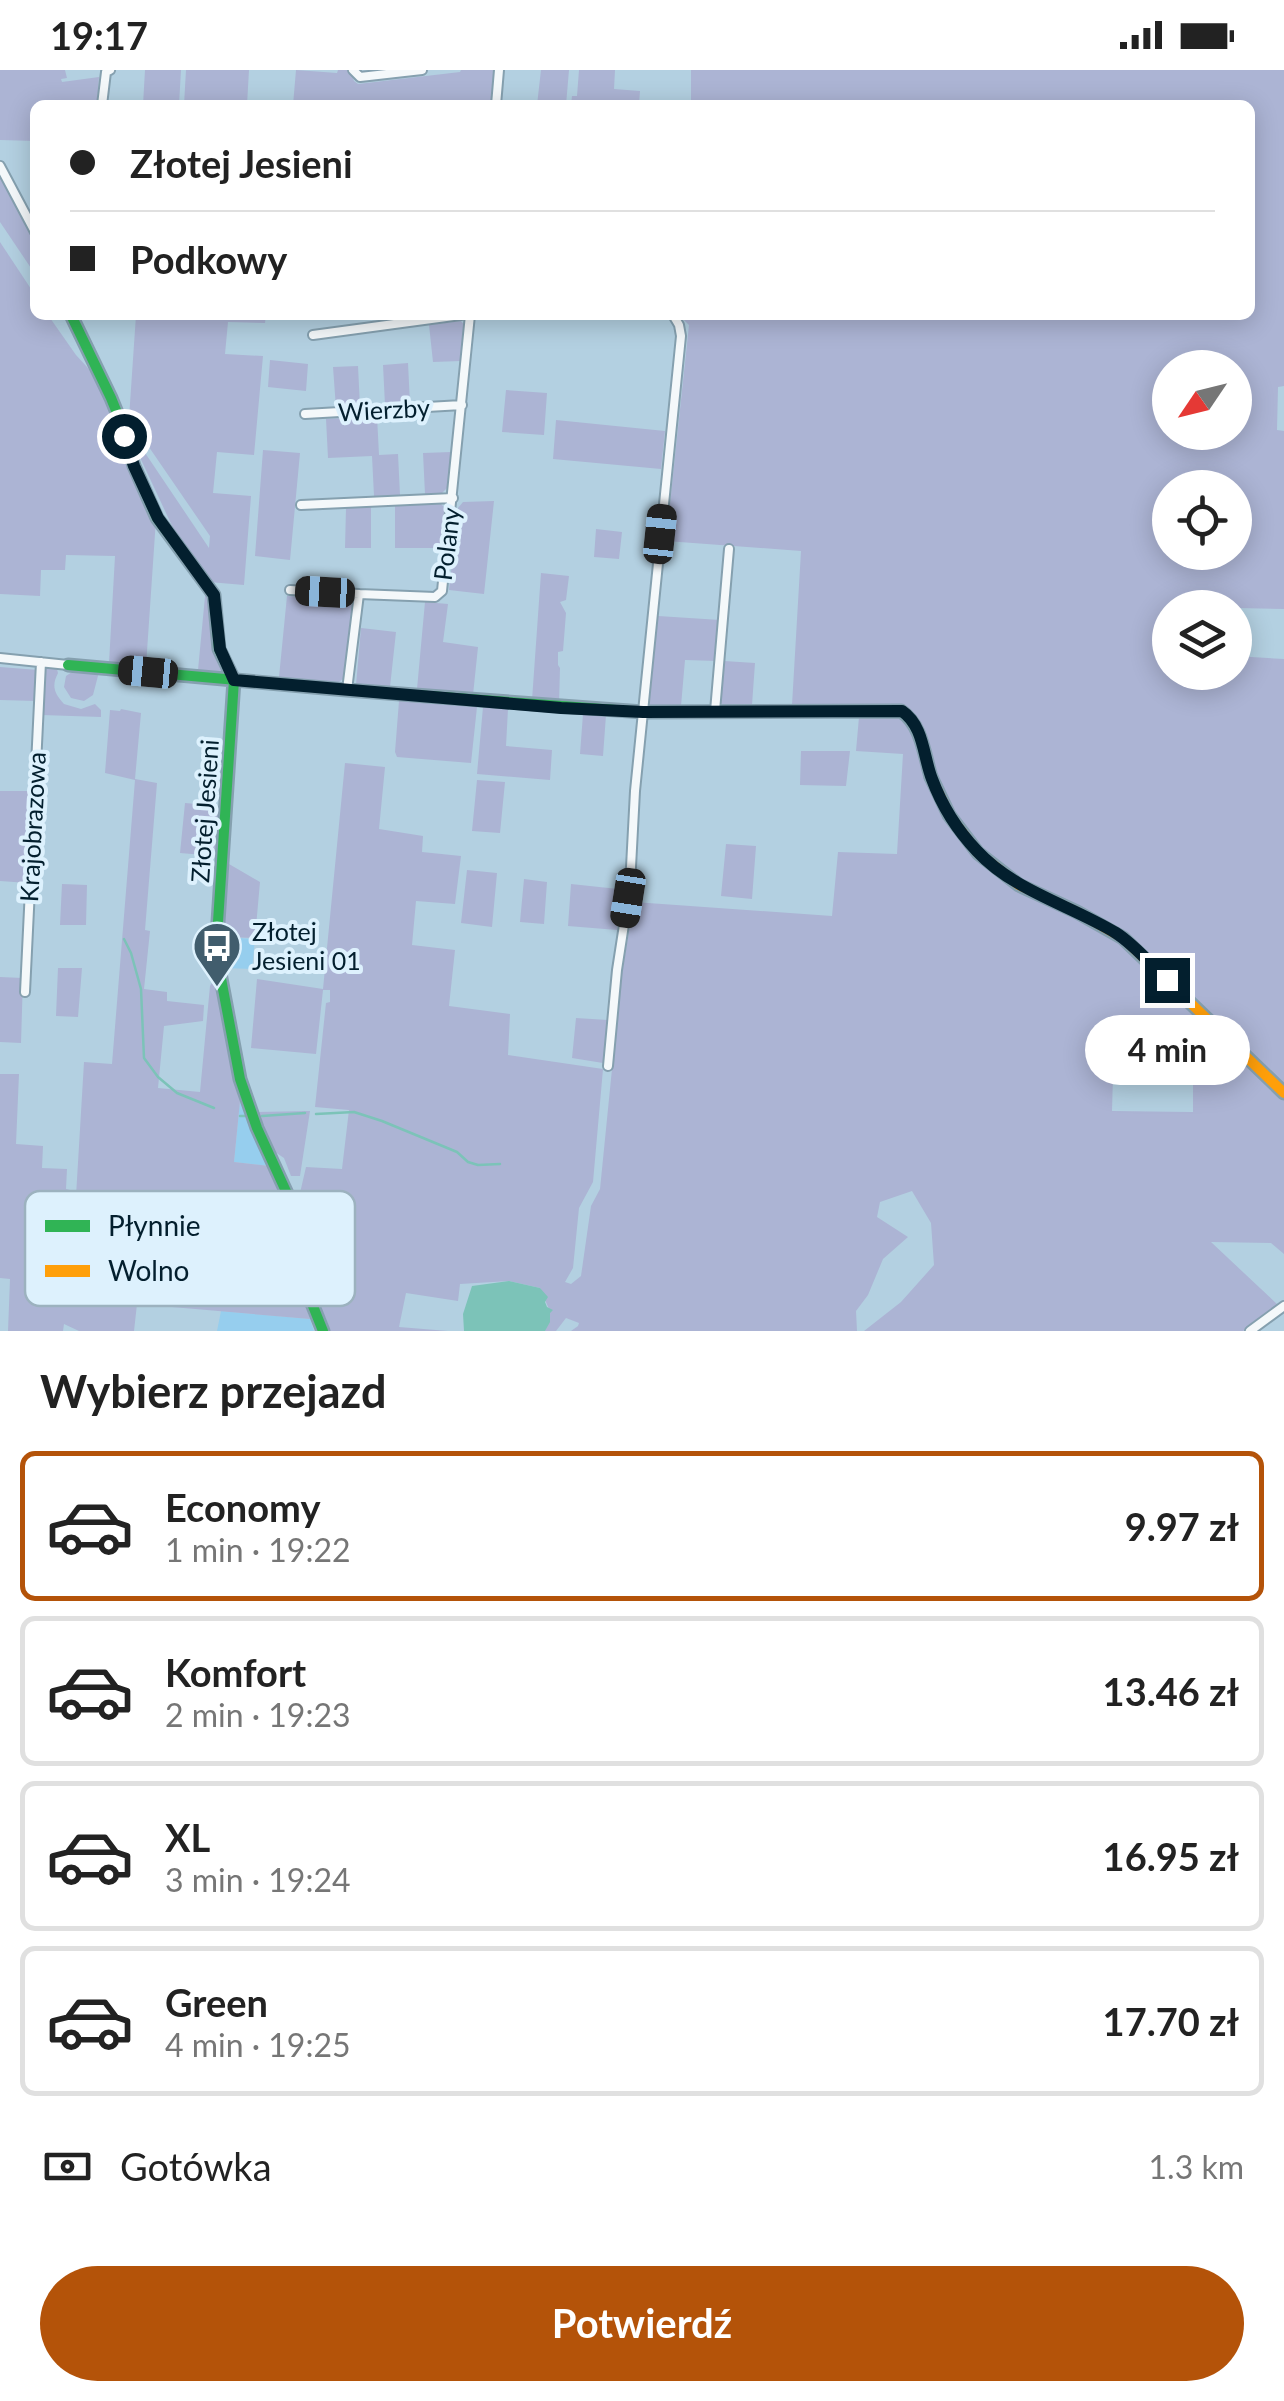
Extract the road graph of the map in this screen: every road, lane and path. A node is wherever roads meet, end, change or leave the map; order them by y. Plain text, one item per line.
1 (110, 70) edge
2 (353, 70) edge
3 (422, 70) edge
4 (500, 70) edge
5 (102, 100) edge
6 (497, 100) edge
7 (0, 166) edge
8 (30, 223) edge
9 (73, 320) edge
10 (422, 320) edge
11 (470, 320) edge
12 (676, 320) edge
13 (314, 334) dead end
14 (462, 405) junction
15 (306, 414) dead end
16 (452, 498) junction
17 (301, 505) dead end
18 (730, 549) dead end
19 (290, 590) dead end
20 (359, 594) junction
21 (0, 658) edge
22 (41, 662) junction
23 (68, 665) joint
24 (234, 680) junction
25 (346, 690) junction
26 (715, 711) junction
27 (643, 712) junction
28 (25, 992) dead end
29 (608, 1066) dead end
30 (1284, 1092) edge
31 (286, 1191) edge
32 (313, 1306) edge
33 (1284, 1306) edge
34 (323, 1331) edge
35 (1250, 1331) edge

1 - 5 street
2 - 3 street
4 - 6 street
7 - 8 street
9 - 24 street, Złotej Jesieni
10 - 13 street
11 - 14 street, Polany
12 - 27 street
14 - 15 street, Wierzby
14 - 16 street, Polany
16 - 17 street
16 - 20 street, Polany
18 - 26 street
19 - 20 street
20 - 25 street
21 - 22 street
22 - 23 street
22 - 28 street, Krajobrazowa
23 - 24 street
24 - 25 street
24 - 31 street, Złotej Jesieni
25 - 27 street
26 - 27 street
26 - 30 street
27 - 29 street
32 - 34 street, Złotej Jesieni
33 - 35 street

